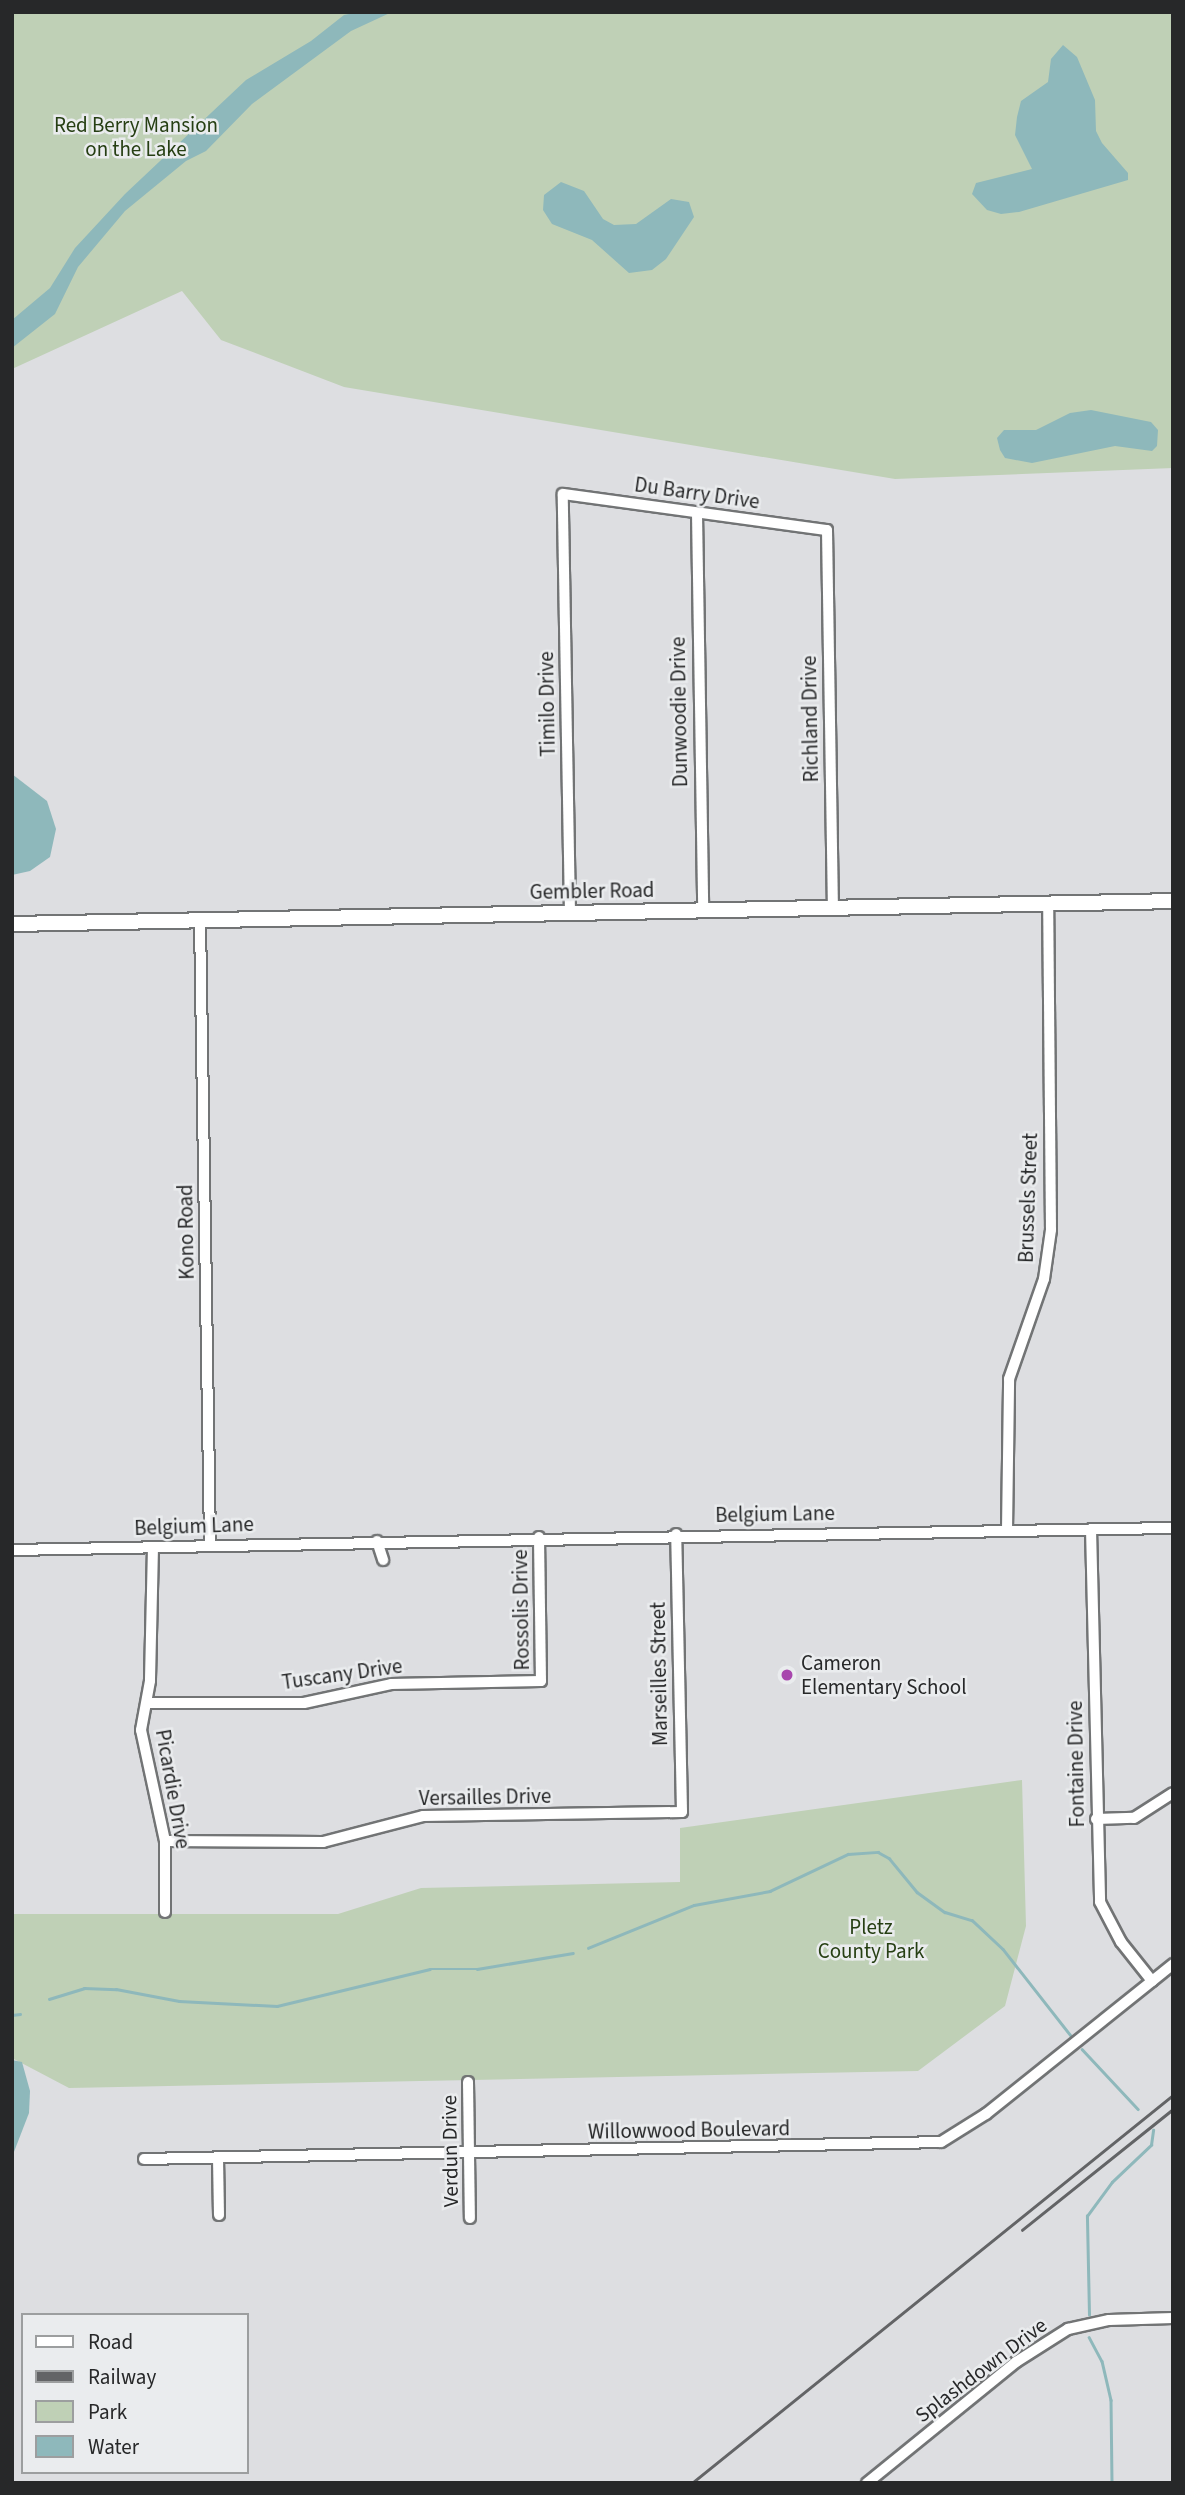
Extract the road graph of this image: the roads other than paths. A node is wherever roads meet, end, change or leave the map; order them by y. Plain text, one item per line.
1 (562, 494) joint
2 (697, 513) junction
3 (827, 530) joint
4 (1173, 901) edge
5 (1048, 903) junction
6 (833, 908) junction
7 (703, 910) junction
8 (570, 913) junction
9 (200, 920) junction
10 (12, 924) edge
11 (1173, 1528) edge
12 (1091, 1529) junction
13 (1007, 1530) junction
14 (676, 1534) junction
15 (538, 1537) junction
16 (377, 1541) junction
17 (210, 1544) junction
18 (153, 1547) junction
19 (12, 1550) edge
20 (383, 1560) dead end
21 (541, 1681) joint
22 (147, 1703) junction
23 (1173, 1793) edge
24 (682, 1812) joint
25 (1096, 1819) junction
26 (165, 1841) junction
27 (165, 1912) dead end
28 (1173, 1964) edge
29 (1152, 1981) junction
30 (468, 2082) dead end
31 (468, 2154) junction
32 (218, 2158) junction
33 (144, 2159) dead end
34 (219, 2215) dead end
35 (470, 2218) dead end
36 (1173, 2318) edge
37 (867, 2483) edge

1 - 2 street, Du Barry Drive
1 - 8 street, Timilo Drive
2 - 3 street, Du Barry Drive
2 - 7 street, Dunwoodie Drive
3 - 6 street, Richland Drive
4 - 5 main road, Gembler Road
5 - 6 main road, Gembler Road
5 - 13 street, Brussels Street
6 - 7 main road, Gembler Road
7 - 8 main road, Gembler Road
8 - 9 main road, Gembler Road
9 - 10 main road, Gembler Road
9 - 17 street, Kono Road
11 - 12 street, Belgium Lane
12 - 13 street, Belgium Lane
12 - 25 street, Fontaine Drive
13 - 14 street, Belgium Lane
14 - 15 street, Belgium Lane
14 - 24 street, Marseilles Street
15 - 16 street, Belgium Lane
15 - 21 street, Rossolis Drive
16 - 17 street, Belgium Lane
16 - 20 street
17 - 18 street, Belgium Lane
18 - 19 street, Belgium Lane
18 - 22 street, Picardie Drive
21 - 22 street, Tuscany Drive
22 - 26 street, Picardie Drive
23 - 25 street
24 - 26 street, Versailles Drive
25 - 29 street, Fontaine Drive
26 - 27 street, Picardie Drive
28 - 29 street, Willowwood Boulevard
29 - 31 street, Willowwood Boulevard
30 - 31 street, Verdun Drive
31 - 32 street, Willowwood Boulevard
31 - 35 street, Verdun Drive
32 - 33 street, Willowwood Boulevard
32 - 34 street
36 - 37 street, Splashdown Drive

